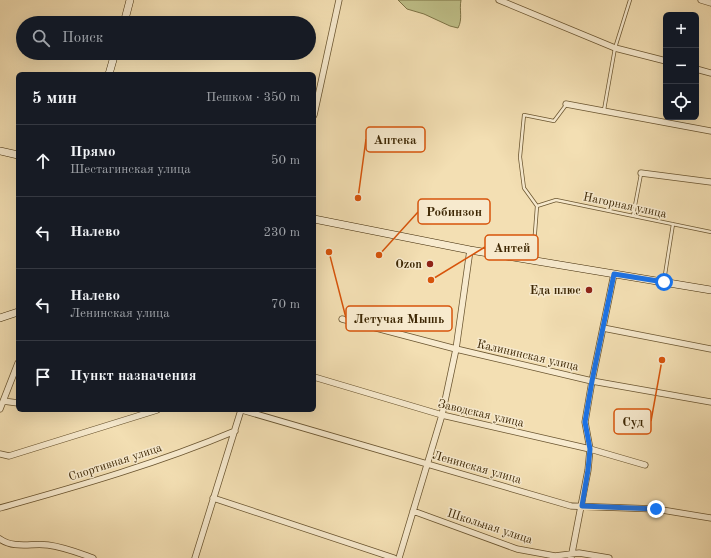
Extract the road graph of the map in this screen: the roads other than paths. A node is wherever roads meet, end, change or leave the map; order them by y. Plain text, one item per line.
1 (130, 0) edge
2 (339, 0) edge
3 (499, 0) edge
4 (630, 0) edge
5 (701, 0) edge
6 (711, 3) edge
7 (126, 16) edge
8 (615, 48) junction
9 (113, 60) edge
10 (663, 61) edge
11 (699, 70) edge
12 (110, 72) edge
13 (711, 73) edge
14 (566, 104) joint
15 (316, 106) edge
16 (604, 111) junction
17 (711, 131) edge
18 (0, 151) edge
19 (16, 155) edge
20 (641, 173) joint
21 (711, 182) edge
22 (536, 206) junction
23 (633, 216) junction
24 (316, 220) edge
25 (673, 224) junction
26 (711, 232) edge
27 (470, 250) junction
28 (533, 259) junction
29 (614, 274) junction
30 (664, 282) junction
31 (711, 290) edge
32 (16, 313) edge
33 (0, 318) edge
34 (342, 319) dead end
35 (604, 328) junction
36 (456, 349) junction
37 (711, 349) edge
38 (16, 368) edge
39 (316, 377) edge
40 (592, 381) junction
41 (3, 401) junction
42 (711, 402) edge
43 (16, 403) edge
44 (0, 409) edge
45 (151, 412) edge
46 (241, 412) edge
47 (249, 412) edge
48 (442, 416) junction
49 (235, 431) junction
50 (590, 449) junction
51 (0, 454) edge
52 (428, 464) junction
53 (645, 465) dead end
54 (214, 498) junction
55 (582, 506) junction
56 (0, 508) edge
57 (413, 511) junction
58 (711, 518) edge
59 (0, 539) edge
60 (571, 556) edge
61 (93, 558) edge
62 (195, 558) edge
63 (394, 558) edge
64 (399, 558) edge
65 (609, 558) edge

1 - 7 main road
2 - 15 street
3 - 8 street
4 - 8 lane
5 - 6 street
8 - 10 street
8 - 16 lane
9 - 12 main road
11 - 13 street
14 - 16 street
14 - 22 lane
16 - 17 street
18 - 19 main road
20 - 21 street
20 - 23 lane
22 - 23 lane, Нагорная улица
22 - 28 lane
23 - 25 lane, Нагорная улица
24 - 27 main road
25 - 26 lane, Нагорная улица
25 - 30 lane
27 - 28 main road
27 - 36 street
28 - 29 main road
29 - 30 main road
29 - 35 street
30 - 31 main road
32 - 33 main road
34 - 36 street, Калининская улица
35 - 37 street
35 - 40 street
36 - 40 street, Калининская улица
36 - 48 street
38 - 41 street
39 - 48 street, Заводская улица
40 - 42 street, Калининская улица
40 - 50 street
41 - 43 street
41 - 44 street
45 - 51 street
46 - 49 street
47 - 52 street, Ленинская улица
48 - 50 street, Заводская улица
48 - 52 street
49 - 54 street
49 - 56 street, Спортивная улица
50 - 53 street, Заводская улица
50 - 55 street
52 - 55 street, Ленинская улица
52 - 57 street
54 - 62 street
54 - 63 street
55 - 58 street, Ленинская улица
55 - 60 street
57 - 60 street, Школьная улица
57 - 64 street
59 - 61 street
60 - 65 street, Школьная улица

